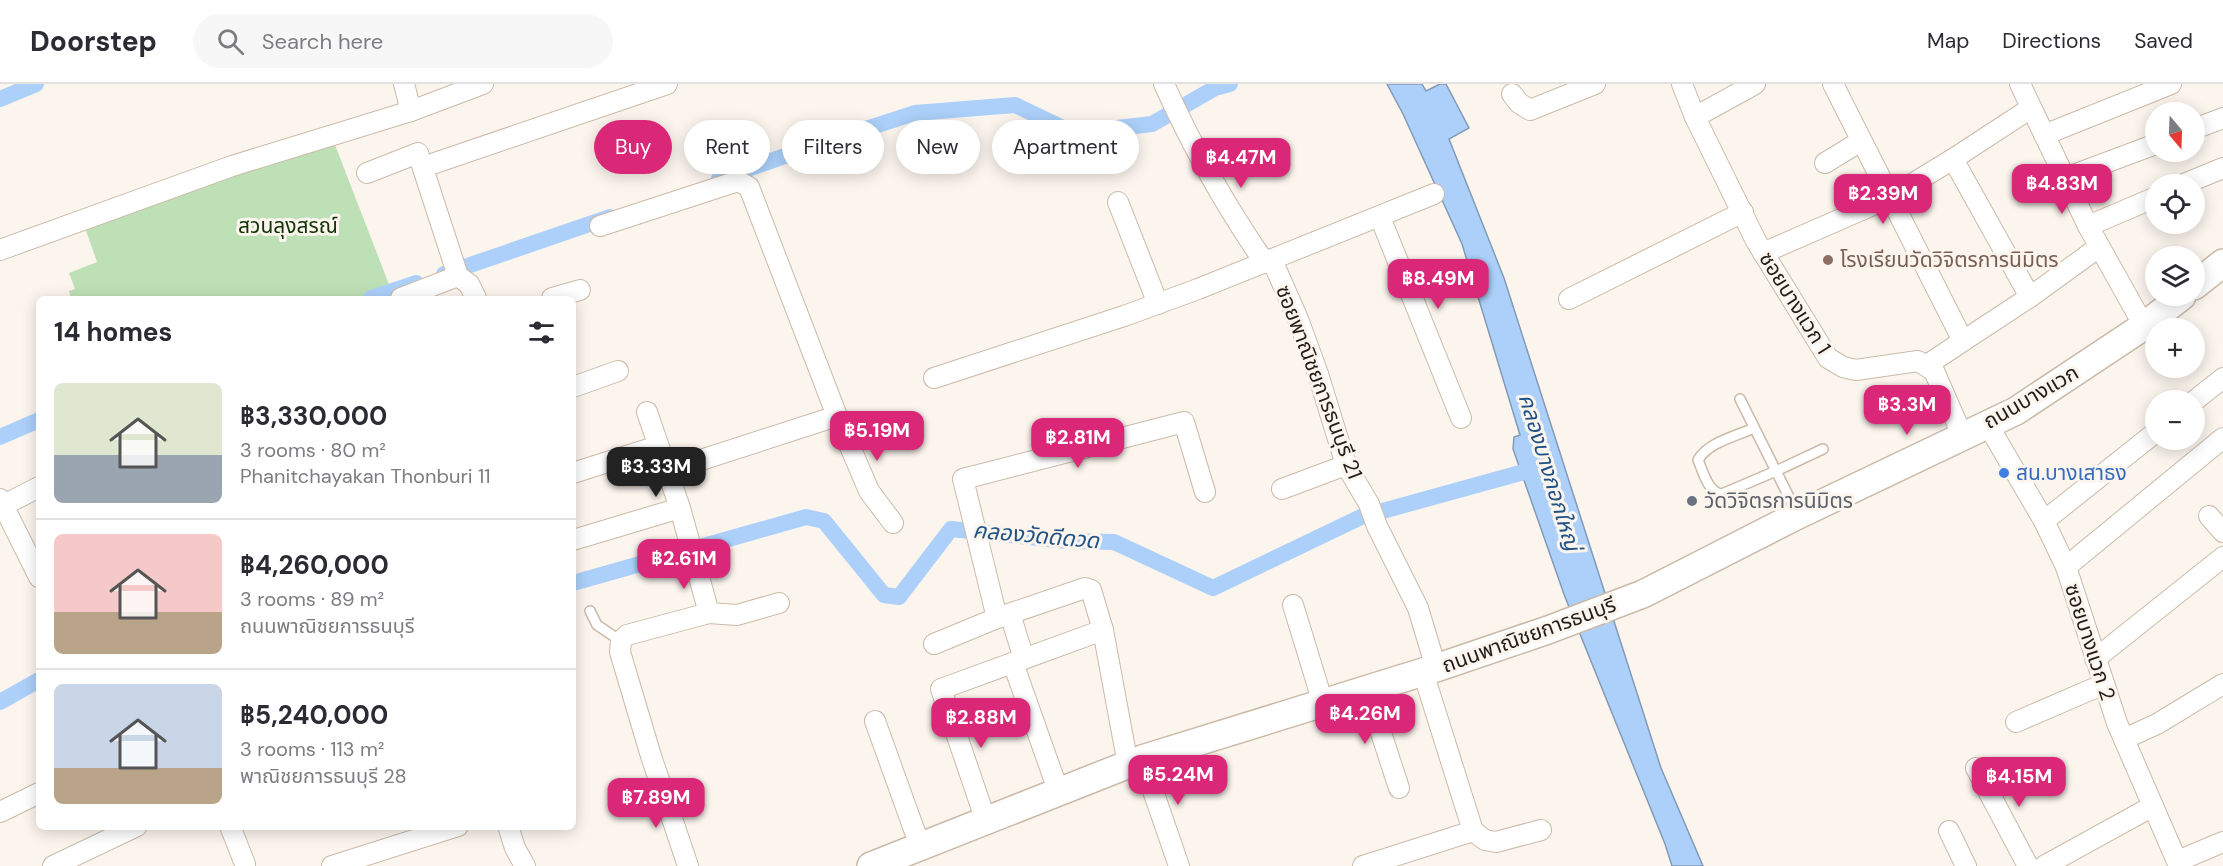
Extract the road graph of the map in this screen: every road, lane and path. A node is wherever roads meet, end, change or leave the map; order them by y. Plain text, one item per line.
1 (404, 84) edge
2 (483, 84) edge
3 (667, 84) edge
4 (1595, 84) edge
5 (1682, 84) edge
6 (1755, 84) edge
7 (1833, 84) edge
8 (2020, 84) edge
9 (2171, 84) edge
10 (1167, 91) edge
11 (1512, 94) dead end
12 (2031, 108) junction
13 (411, 111) junction
14 (1695, 117) junction
15 (2223, 118) edge
16 (2205, 125) edge
17 (2044, 135) junction
18 (1862, 141) junction
19 (2145, 148) edge
20 (1953, 159) junction
21 (435, 163) dead end
22 (1825, 163) dead end
23 (2223, 168) edge
24 (367, 172) dead end
25 (2205, 175) edge
26 (2066, 178) junction
27 (1434, 195) dead end
28 (1889, 198) junction
29 (1118, 202) dead end
30 (2145, 202) edge
31 (1743, 212) junction
32 (1380, 217) junction
33 (600, 226) dead end
34 (2088, 226) junction
35 (2099, 247) junction
36 (0, 250) edge
37 (1763, 253) junction
38 (1268, 262) junction
39 (2223, 263) edge
40 (456, 270) junction
41 (2205, 277) edge
42 (580, 290) dead end
43 (405, 296) edge
44 (475, 296) edge
45 (559, 296) edge
46 (2030, 297) junction
47 (1569, 299) dead end
48 (1158, 304) junction
49 (2169, 306) edge
50 (2144, 326) junction
51 (1963, 341) junction
52 (1927, 365) junction
53 (618, 371) dead end
54 (934, 378) dead end
55 (2223, 378) edge
56 (576, 386) edge
57 (2205, 392) edge
58 (1740, 399) dead end
59 (647, 412) dead end
60 (837, 416) junction
61 (1461, 418) dead end
62 (1988, 424) junction
63 (1754, 428) junction
64 (1962, 435) junction
65 (2223, 438) edge
66 (2145, 441) edge
67 (658, 446) junction
68 (1823, 448) dead end
69 (1346, 465) junction
70 (667, 471) junction
71 (1776, 471) junction
72 (576, 472) edge
73 (36, 488) edge
74 (1282, 489) dead end
75 (1204, 492) dead end
76 (2, 502) edge
77 (680, 508) junction
78 (1798, 515) junction
79 (2209, 516) dead end
80 (2044, 521) junction
81 (893, 523) dead end
82 (2223, 532) edge
83 (576, 539) edge
84 (2223, 557) edge
85 (2066, 567) junction
86 (36, 571) edge
87 (1643, 594) joint
88 (779, 603) dead end
89 (1293, 605) dead end
90 (590, 611) dead end
91 (709, 613) junction
92 (1003, 616) junction
93 (1103, 630) junction
94 (621, 641) junction
95 (934, 644) dead end
96 (2095, 659) junction
97 (1018, 661) junction
98 (1430, 670) junction
99 (2104, 684) junction
100 (2223, 684) edge
101 (1367, 690) junction
102 (1323, 703) junction
103 (875, 721) dead end
104 (2016, 722) dead end
105 (2124, 739) junction
106 (1135, 762) junction
107 (1976, 768) dead end
108 (1399, 788) dead end
109 (1059, 793) junction
110 (36, 794) edge
111 (2153, 806) junction
112 (0, 812) edge
113 (986, 821) junction
114 (129, 830) edge
115 (232, 830) edge
116 (445, 830) edge
117 (509, 830) edge
118 (1541, 830) dead end
119 (1473, 831) junction
120 (1949, 831) dead end
121 (2223, 842) edge
122 (920, 846) junction
123 (2178, 863) edge
124 (245, 864) dead end
125 (53, 866) edge
126 (332, 866) edge
127 (525, 866) edge
128 (688, 866) edge
129 (871, 866) edge
130 (1179, 866) edge
131 (1364, 866) edge
132 (1966, 866) edge
133 (2028, 866) edge
134 (2044, 866) edge

1 - 13 street
2 - 13 street
3 - 21 street
4 - 11 street
5 - 14 street, ซอยบางแวก 1
6 - 14 street
7 - 18 street
8 - 12 street
9 - 17 street
10 - 38 street, ซอยพาณิชยการธนบุรี 21
12 - 17 street
12 - 20 street
13 - 36 street
14 - 31 street, ซอยบางแวก 1
15 - 16 street
17 - 26 street
18 - 22 street
18 - 28 street
19 - 26 street
20 - 28 street
20 - 46 street
23 - 25 street
24 - 40 street
26 - 34 street
27 - 32 street
28 - 37 street
28 - 51 street
29 - 48 street
30 - 34 street
31 - 37 street, ซอยบางแวก 1
31 - 47 street
32 - 38 street
32 - 61 street
33 - 60 street
34 - 35 street
35 - 46 street
35 - 50 street
37 - 52 street, ซอยบางแวก 1
38 - 48 street
38 - 69 street, ซอยพาณิชยการธนบุรี 21
39 - 41 main road
40 - 43 street
40 - 44 street
42 - 45 street
46 - 51 street
48 - 54 street
49 - 50 main road, ถนนบางแวก
50 - 62 main road, ถนนบางแวก
51 - 52 street
52 - 64 street
53 - 56 street
55 - 57 street
58 - 63 lane
59 - 67 street
60 - 70 street
60 - 81 street
62 - 64 main road, ถนนบางแวก
62 - 80 street, ซอยบางแวก 2
63 - 71 lane
63 - 71 lane
64 - 78 main road, ถนนบางแวก
65 - 85 street
66 - 80 street
67 - 70 street
67 - 72 street
68 - 71 lane
69 - 74 street
69 - 98 street, ซอยพาณิชยการธนบุรี 21
70 - 77 street
71 - 78 lane
73 - 76 street
75 - 92 street
76 - 86 street
77 - 83 street
77 - 91 street
78 - 87 main road, ถนนบางแวก
79 - 82 street
80 - 85 street, ซอยบางแวก 2
84 - 96 street
85 - 96 street, ซอยบางแวก 2
87 - 98 main road, ถนนพาณิชยการธนบุรี
88 - 91 street
89 - 102 street
90 - 94 lane
91 - 94 street
92 - 93 street
92 - 95 street
92 - 97 street
93 - 97 street
93 - 106 street
94 - 128 street
96 - 99 street, ซอยบางแวก 2
97 - 109 street
97 - 113 street
98 - 101 main road, ถนนพาณิชยการธนบุรี
98 - 119 street, ซอยพาณิชยการธนบุรี 21
99 - 104 street
99 - 105 street, ซอยบางแวก 2
100 - 105 street
101 - 102 main road, ถนนพาณิชยการธนบุรี
101 - 108 street
102 - 106 main road, ถนนพาณิชยการธนบุรี
103 - 122 street
105 - 111 street, ซอยบางแวก 2
106 - 109 main road, ถนนพาณิชยการธนบุรี
106 - 130 street
107 - 133 street
109 - 113 main road, ถนนพาณิชยการธนบุรี
110 - 112 street
111 - 123 street, ซอยบางแวก 2
111 - 134 street
113 - 122 main road, ถนนพาณิชยการธนบุรี
114 - 125 street
115 - 124 street
116 - 126 street
117 - 127 street
118 - 119 street
119 - 131 street
120 - 132 street
121 - 123 street
122 - 129 main road, ถนนพาณิชยการธนบุรี

